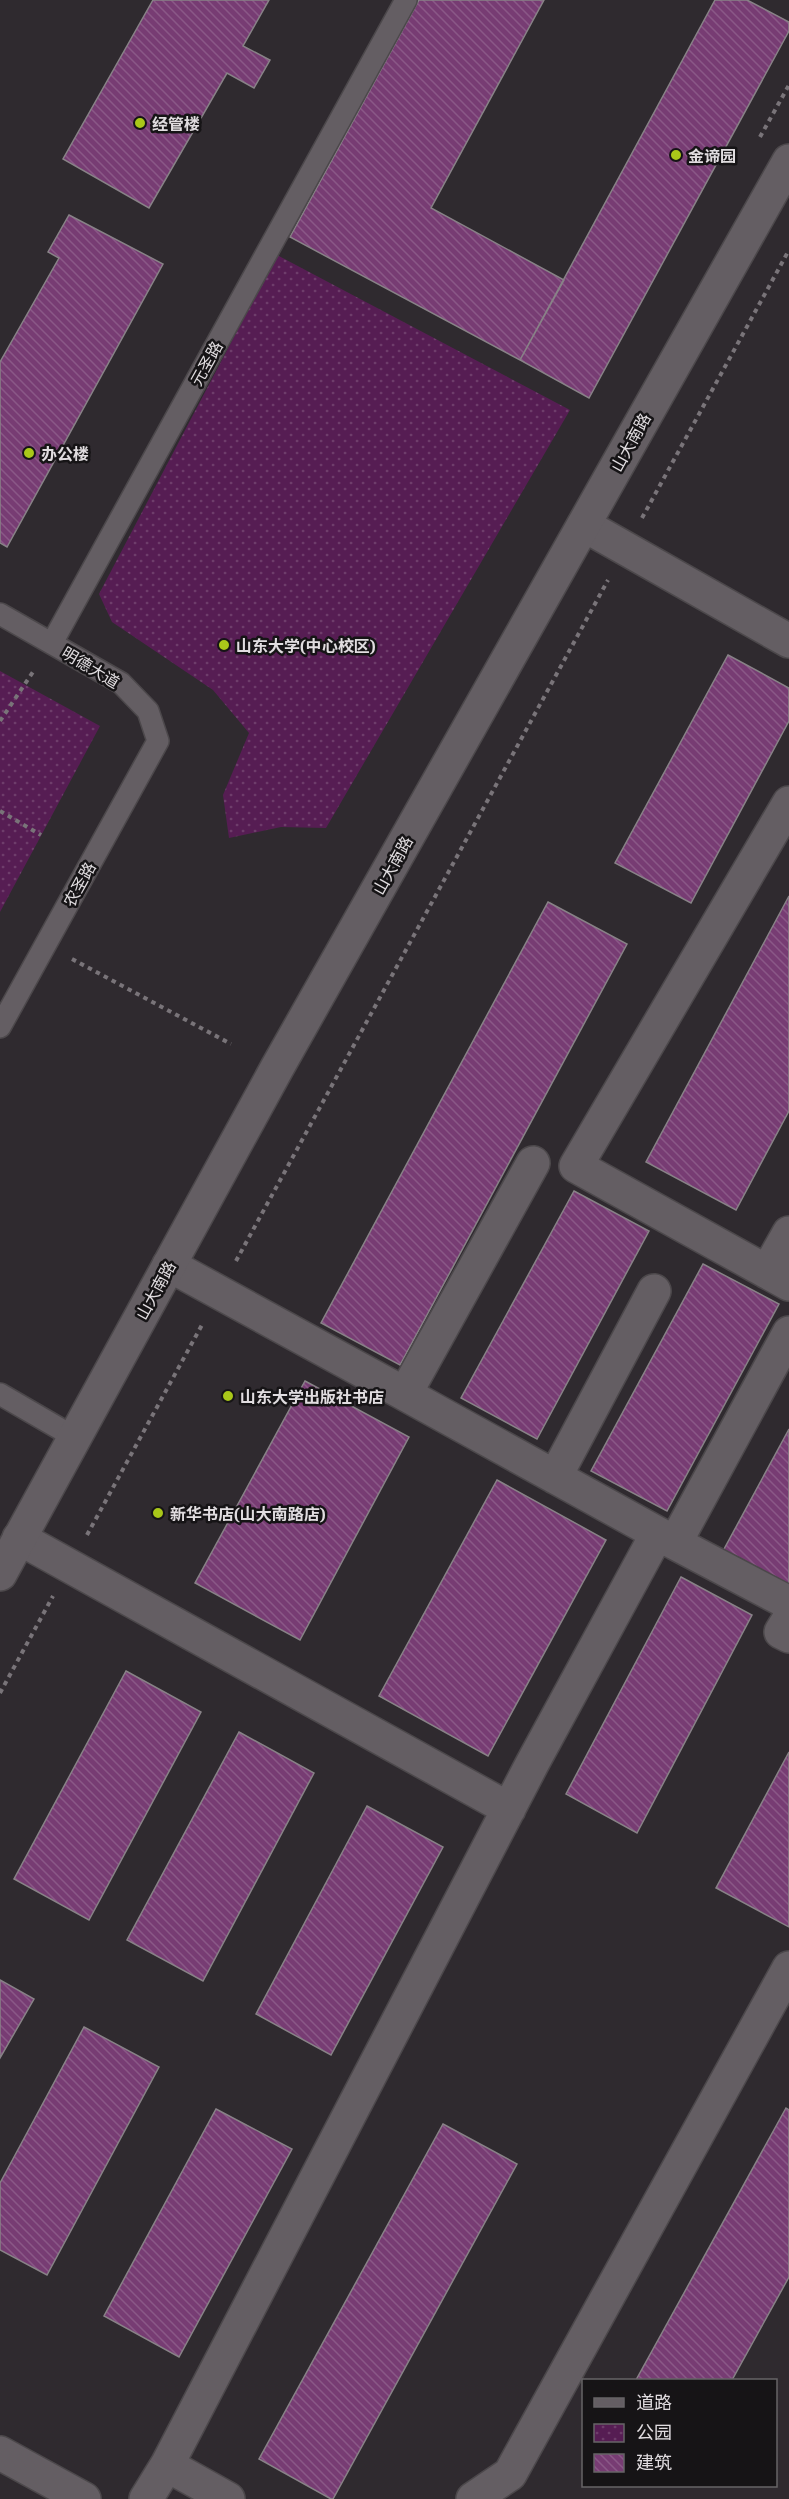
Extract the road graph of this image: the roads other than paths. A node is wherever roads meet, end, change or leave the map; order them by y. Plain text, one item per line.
1 (406, 0) edge
2 (789, 161) edge
3 (584, 525) junction
4 (0, 614) edge
5 (789, 641) edge
6 (52, 643) junction
7 (158, 741) joint
8 (789, 803) edge
9 (0, 1027) edge
10 (532, 1163) dead end
11 (789, 1233) edge
12 (169, 1265) junction
13 (778, 1278) edge
14 (654, 1291) dead end
15 (789, 1334) edge
16 (0, 1394) edge
17 (405, 1394) junction
18 (74, 1437) junction
19 (555, 1477) junction
20 (19, 1538) junction
21 (666, 1539) junction
22 (0, 1574) edge
23 (789, 1603) edge
24 (789, 1619) edge
25 (789, 1636) edge
26 (509, 1809) junction
27 (789, 1968) edge
28 (0, 2453) edge
29 (167, 2465) junction
30 (84, 2499) edge
31 (146, 2499) edge
32 (228, 2499) edge
33 (473, 2499) edge

1 - 6 lane, 元圣路
2 - 3 street, 山大南路
3 - 5 street
3 - 12 street, 山大南路
4 - 6 lane, 明德大道
6 - 7 lane, 明德大道
7 - 9 lane, 农圣路
8 - 13 street
10 - 17 street
11 - 13 street
12 - 17 street
12 - 18 street, 山大南路
14 - 19 street
15 - 21 street
16 - 18 lane
17 - 19 street
18 - 20 street, 山大南路
19 - 21 street
20 - 22 street, 山大南路
20 - 26 street
21 - 23 street
21 - 26 street
24 - 25 street
26 - 29 street
27 - 33 street
28 - 30 street
29 - 31 street
29 - 32 street

